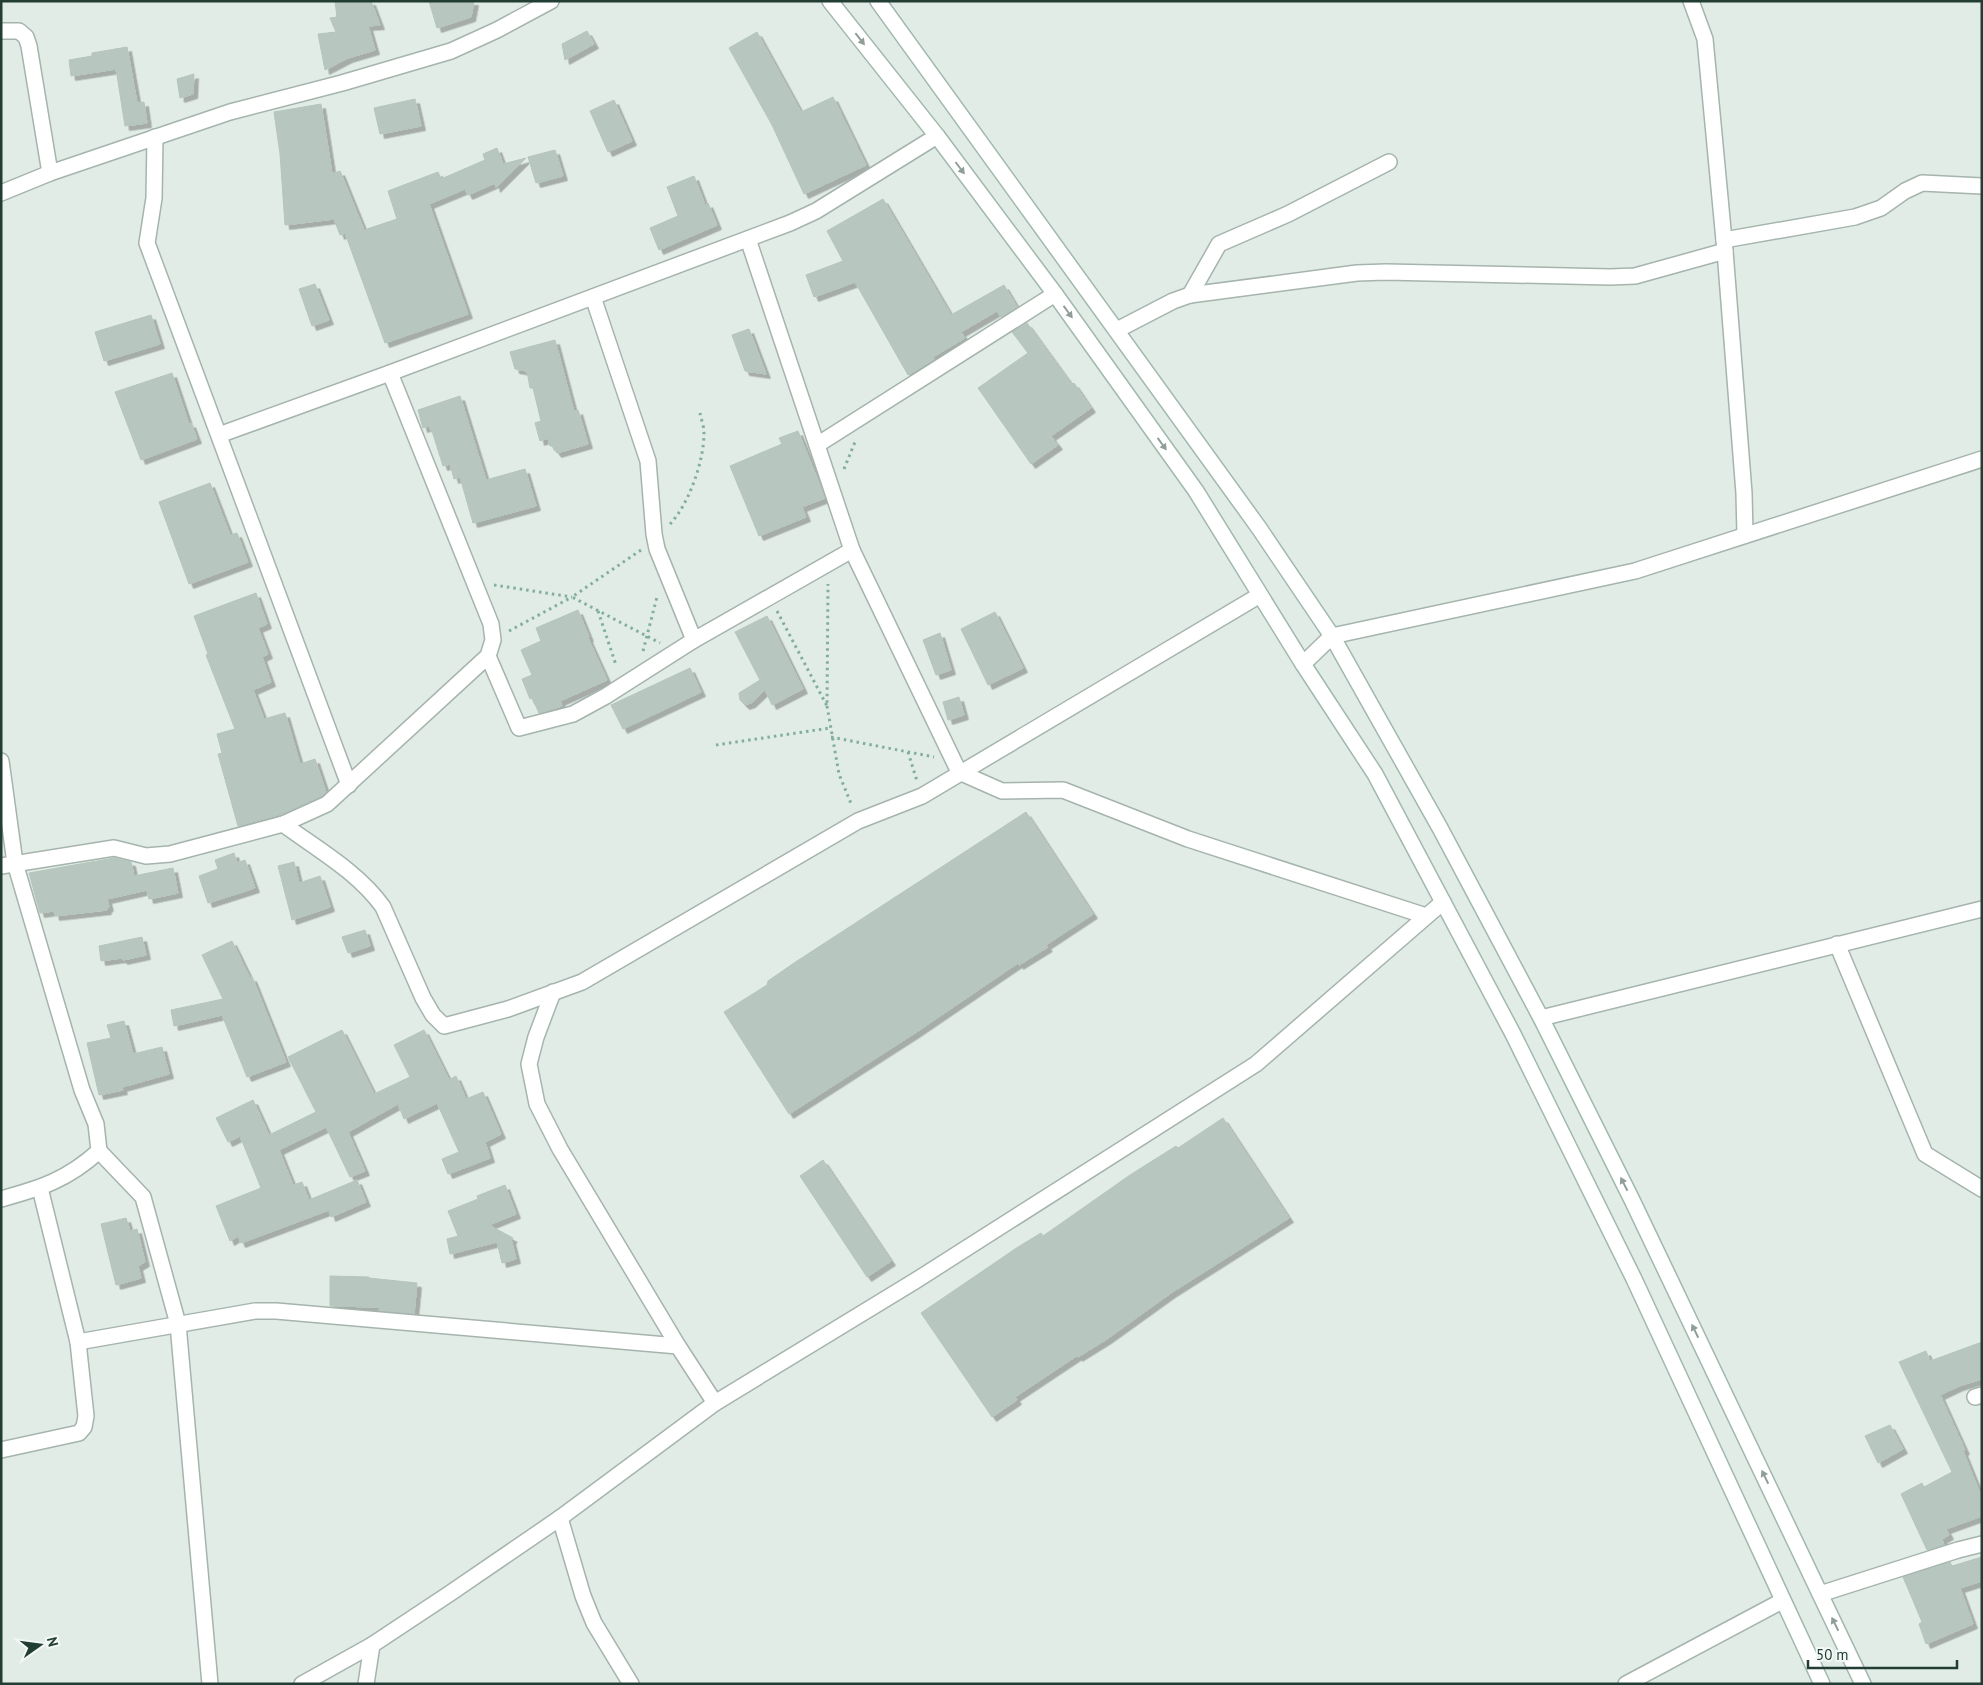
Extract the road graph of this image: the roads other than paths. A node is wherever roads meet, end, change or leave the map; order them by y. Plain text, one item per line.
1 (551, 1) edge
2 (830, 1) edge
3 (878, 1) edge
4 (1691, 1) edge
5 (1, 31) edge
6 (937, 136) junction
7 (155, 137) junction
8 (1389, 162) dead end
9 (50, 173) junction
10 (1982, 186) edge
11 (1, 193) edge
12 (748, 239) junction
13 (1724, 245) junction
14 (1055, 294) junction
15 (1190, 295) junction
16 (593, 297) junction
17 (1117, 330) junction
18 (390, 373) junction
19 (219, 435) junction
20 (817, 445) junction
21 (1982, 459) edge
22 (1745, 536) junction
23 (852, 550) junction
24 (1260, 595) junction
25 (1332, 636) junction
26 (694, 640) junction
27 (488, 656) junction
28 (1302, 664) junction
29 (1, 761) edge
30 (956, 767) junction
31 (349, 785) junction
32 (283, 824) junction
33 (8, 865) edge
34 (1443, 902) junction
35 (1982, 909) edge
36 (1426, 916) junction
37 (1837, 944) junction
38 (553, 992) junction
39 (1541, 1018) junction
40 (99, 1151) junction
41 (40, 1188) junction
42 (1982, 1190) edge
43 (1, 1199) edge
44 (178, 1324) junction
45 (78, 1342) junction
46 (678, 1346) junction
47 (715, 1403) junction
48 (1, 1450) edge
49 (560, 1518) junction
50 (1982, 1544) edge
51 (1820, 1594) junction
52 (1782, 1601) junction
53 (372, 1645) junction
54 (210, 1684) edge
55 (302, 1684) edge
56 (366, 1684) edge
57 (632, 1684) edge
58 (1626, 1684) edge
59 (1822, 1684) edge
60 (1863, 1684) edge

1 - 7 street
2 -> 6 street
3 - 17 street
4 - 13 street
5 - 9 street
6 - 12 street
6 -> 14 street
7 - 9 street
7 - 19 street
8 - 15 street
9 - 11 street
10 - 13 street
12 - 16 street
12 - 20 street
13 - 15 street
13 - 22 street
14 - 20 street
14 -> 24 street
15 - 17 street
16 - 18 street
16 - 26 street
17 - 25 street
18 - 19 street
18 - 27 street
19 - 31 street
20 - 23 street
21 - 22 street
22 - 25 street
23 - 26 street
23 - 30 street
24 - 28 street
24 - 30 street
25 - 28 street
25 - 39 street
26 - 27 street
27 - 31 street
28 - 34 street
29 - 33 street
30 - 36 street
30 - 38 street
31 - 32 street
32 - 33 street
32 - 38 street
33 - 40 street
34 - 36 street
34 - 52 street
35 - 37 street
36 - 47 street
37 - 39 street
37 - 42 street
38 - 46 street
51 -> 39 street
40 - 41 street
40 - 44 street
41 - 43 street
41 - 45 street
44 - 45 street
44 - 46 street
44 - 54 street
45 - 48 street
46 - 47 street
47 - 49 street
49 - 53 street
49 - 57 street
50 - 51 street
60 -> 51 street
52 - 58 street
52 - 59 street
53 - 55 street
53 - 56 street

